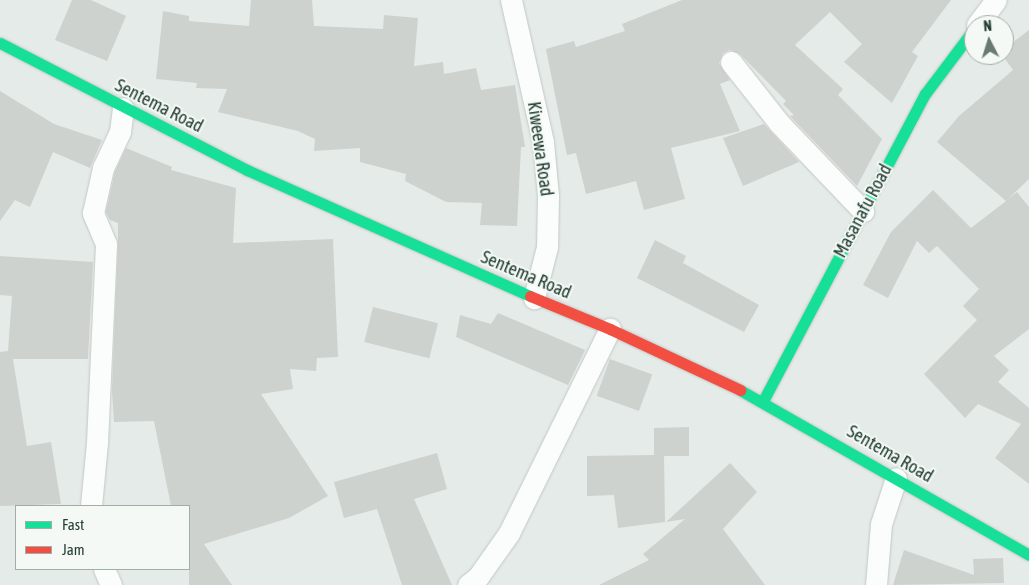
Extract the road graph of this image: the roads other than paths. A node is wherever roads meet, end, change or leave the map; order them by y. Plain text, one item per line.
1 (511, 0) edge
2 (996, 0) edge
3 (985, 15) edge
4 (964, 42) edge
5 (0, 43) edge
6 (732, 62) dead end
7 (123, 108) junction
8 (862, 211) junction
9 (534, 298) junction
10 (610, 328) junction
11 (763, 401) junction
12 (896, 478) junction
13 (91, 505) edge
14 (1029, 555) edge
15 (104, 570) edge
16 (111, 585) edge
17 (468, 585) edge
18 (876, 585) edge

1 - 9 street, Kiweewa Road
2 - 3 street
4 - 8 main road, Masanafu Road
5 - 7 main road, Sentema Road
6 - 8 street
7 - 9 main road, Sentema Road
7 - 13 street
8 - 11 main road, Masanafu Road
9 - 10 main road, Sentema Road
10 - 11 main road, Sentema Road
10 - 17 street
11 - 12 main road, Sentema Road
12 - 14 main road, Sentema Road
12 - 18 street
15 - 16 street

